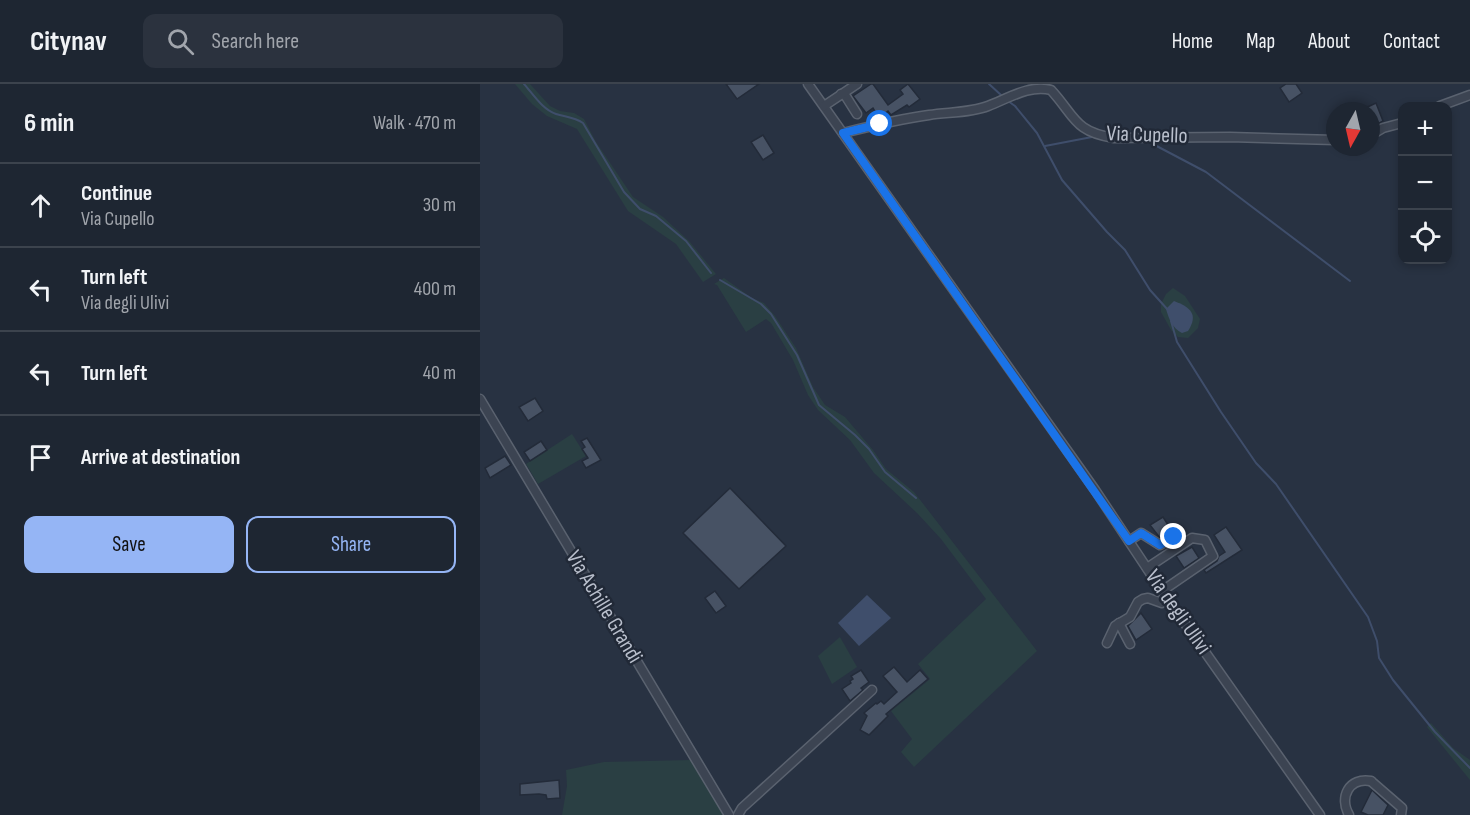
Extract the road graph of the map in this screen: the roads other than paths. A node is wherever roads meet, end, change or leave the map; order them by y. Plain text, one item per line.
1 (808, 84) edge
2 (856, 84) edge
3 (1040, 84) edge
4 (841, 94) junction
5 (1470, 95) edge
6 (1451, 102) edge
7 (824, 106) junction
8 (857, 114) dead end
9 (1398, 124) edge
10 (1380, 130) edge
11 (843, 133) junction
12 (1326, 140) edge
13 (480, 399) edge
14 (1174, 537) dead end
15 (1129, 541) junction
16 (1147, 568) junction
17 (1162, 591) junction
18 (1168, 599) junction
19 (1119, 623) junction
20 (1107, 643) dead end
21 (1130, 644) dead end
22 (872, 690) dead end
23 (729, 815) edge
24 (738, 815) edge
25 (1320, 815) edge
26 (1349, 815) edge
27 (1401, 815) edge

1 - 7 street, Via degli Ulivi
2 - 4 street
3 - 11 street, Via Cupello
3 - 12 street, Via Cupello
4 - 7 street
4 - 8 street
5 - 6 street
7 - 11 street, Via degli Ulivi
9 - 10 street
11 - 15 street, Via degli Ulivi
13 - 23 street, Via Achille Grandi
14 - 15 street
15 - 16 street, Via degli Ulivi
16 - 17 street, Via degli Ulivi
16 - 17 street
17 - 18 street, Via degli Ulivi
18 - 19 street
18 - 25 street, Via degli Ulivi
19 - 20 street
19 - 21 street
22 - 24 street
26 - 27 street

